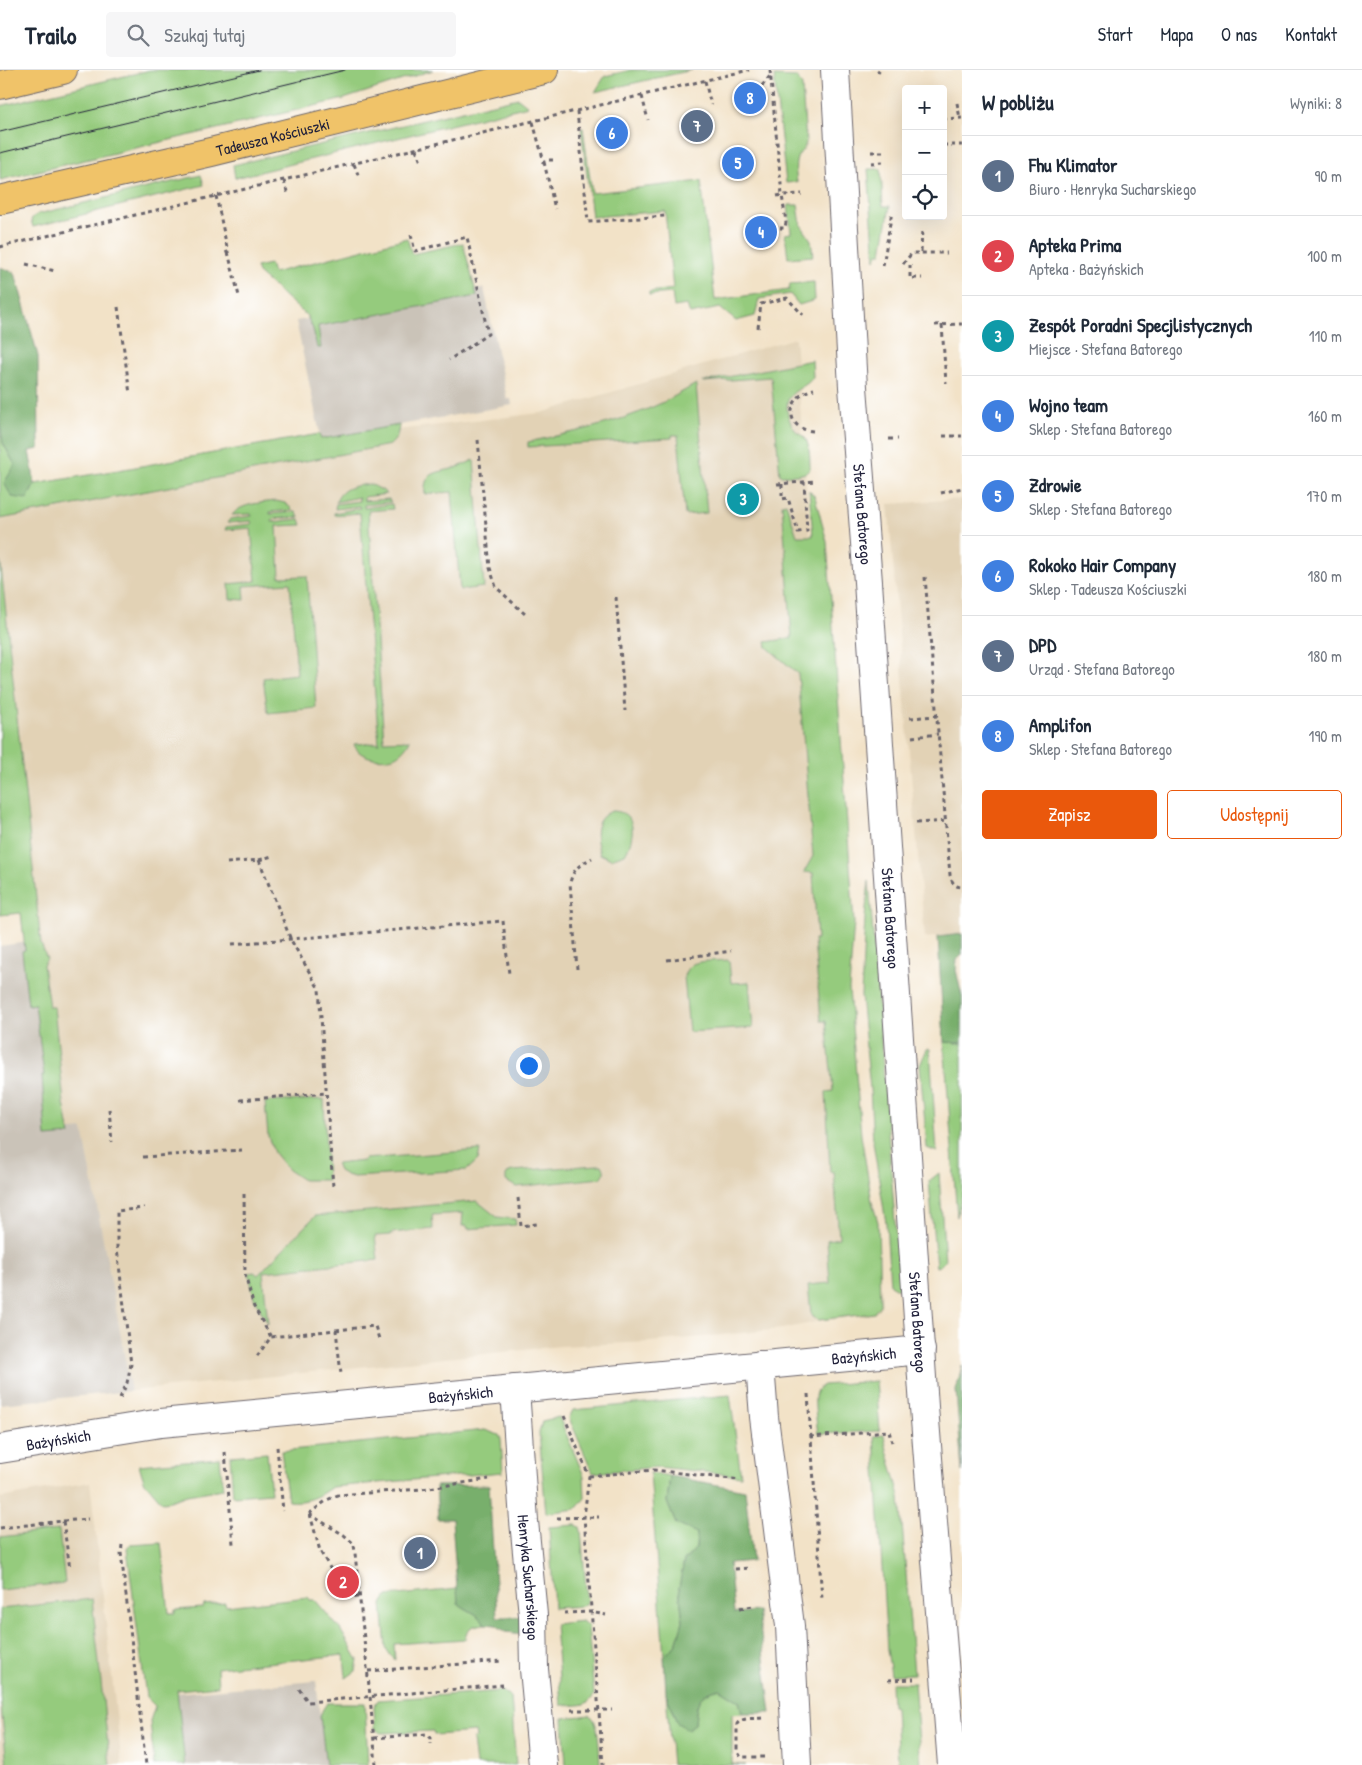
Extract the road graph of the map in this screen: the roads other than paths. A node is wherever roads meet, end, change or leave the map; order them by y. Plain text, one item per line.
1 (63, 70) edge
2 (544, 70) edge
3 (835, 70) edge
4 (0, 85) edge
5 (0, 200) edge
6 (921, 1350) junction
7 (760, 1365) junction
8 (515, 1389) junction
9 (0, 1449) edge
10 (543, 1765) edge
11 (797, 1765) edge
12 (952, 1765) edge

1 - 4 main road
2 - 5 main road, Tadeusza Kościuszki
3 - 6 street, Stefana Batorego
6 - 7 street, Bażyńskich
6 - 12 street, Stefana Batorego
7 - 8 street, Bażyńskich
7 - 11 street
8 - 9 street, Bażyńskich
8 - 10 street, Henryka Sucharskiego

